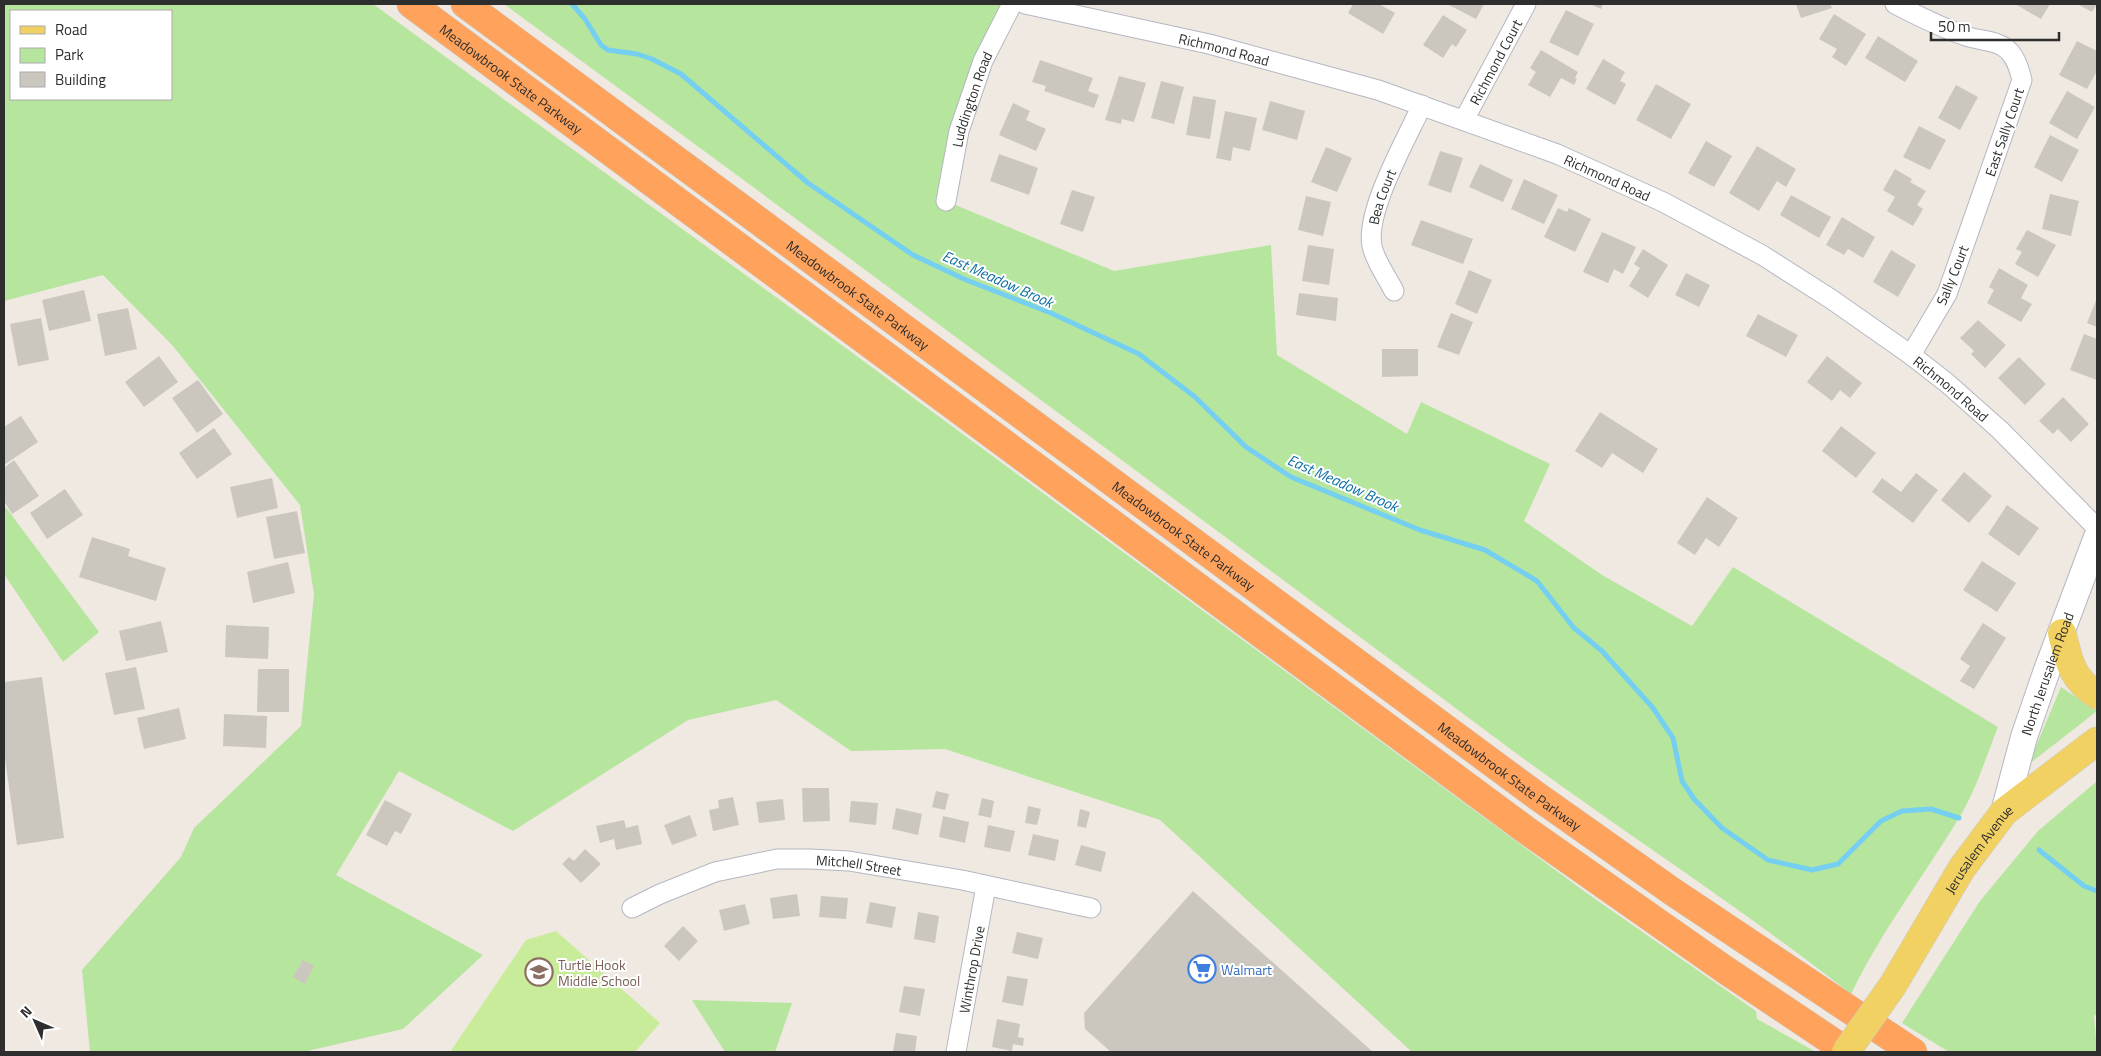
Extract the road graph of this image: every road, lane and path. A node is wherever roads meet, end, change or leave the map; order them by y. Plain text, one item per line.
1 (411, 4) edge
2 (465, 4) edge
3 (1012, 4) edge
4 (1025, 4) edge
5 (1526, 4) edge
6 (1895, 4) edge
7 (1422, 105) junction
8 (1464, 120) junction
9 (1983, 190) joint
10 (946, 201) dead end
11 (1394, 291) dead end
12 (1912, 356) junction
13 (2097, 528) edge
14 (2097, 537) edge
15 (2062, 633) junction
16 (2097, 695) edge
17 (2097, 741) edge
18 (2004, 812) junction
19 (986, 886) junction
20 (632, 908) dead end
21 (1091, 908) dead end
22 (1893, 985) junction
23 (956, 1052) edge
24 (1847, 1052) edge
25 (1859, 1052) edge
26 (1913, 1052) edge

1 - 24 highway, Meadowbrook State Parkway
2 - 26 highway, Meadowbrook State Parkway
3 - 10 street, Luddington Road
4 - 7 street, Richmond Road
5 - 8 street, Richmond Court
6 - 9 street, East Sally Court
7 - 8 street, Richmond Road
7 - 11 street, Bea Court
8 - 12 street, Richmond Road
9 - 12 street, Sally Court
12 - 13 street, Richmond Road
14 - 15 main road, North Jerusalem Road
15 - 16 main road
15 - 18 main road, North Jerusalem Road
17 - 18 main road, Jerusalem Avenue
18 - 22 main road, Jerusalem Avenue
19 - 20 street, Mitchell Street
19 - 21 street, Mitchell Street
19 - 23 street, Winthrop Drive
22 - 24 main road, Jerusalem Avenue, bridge
22 - 25 main road, Jerusalem Avenue, bridge

